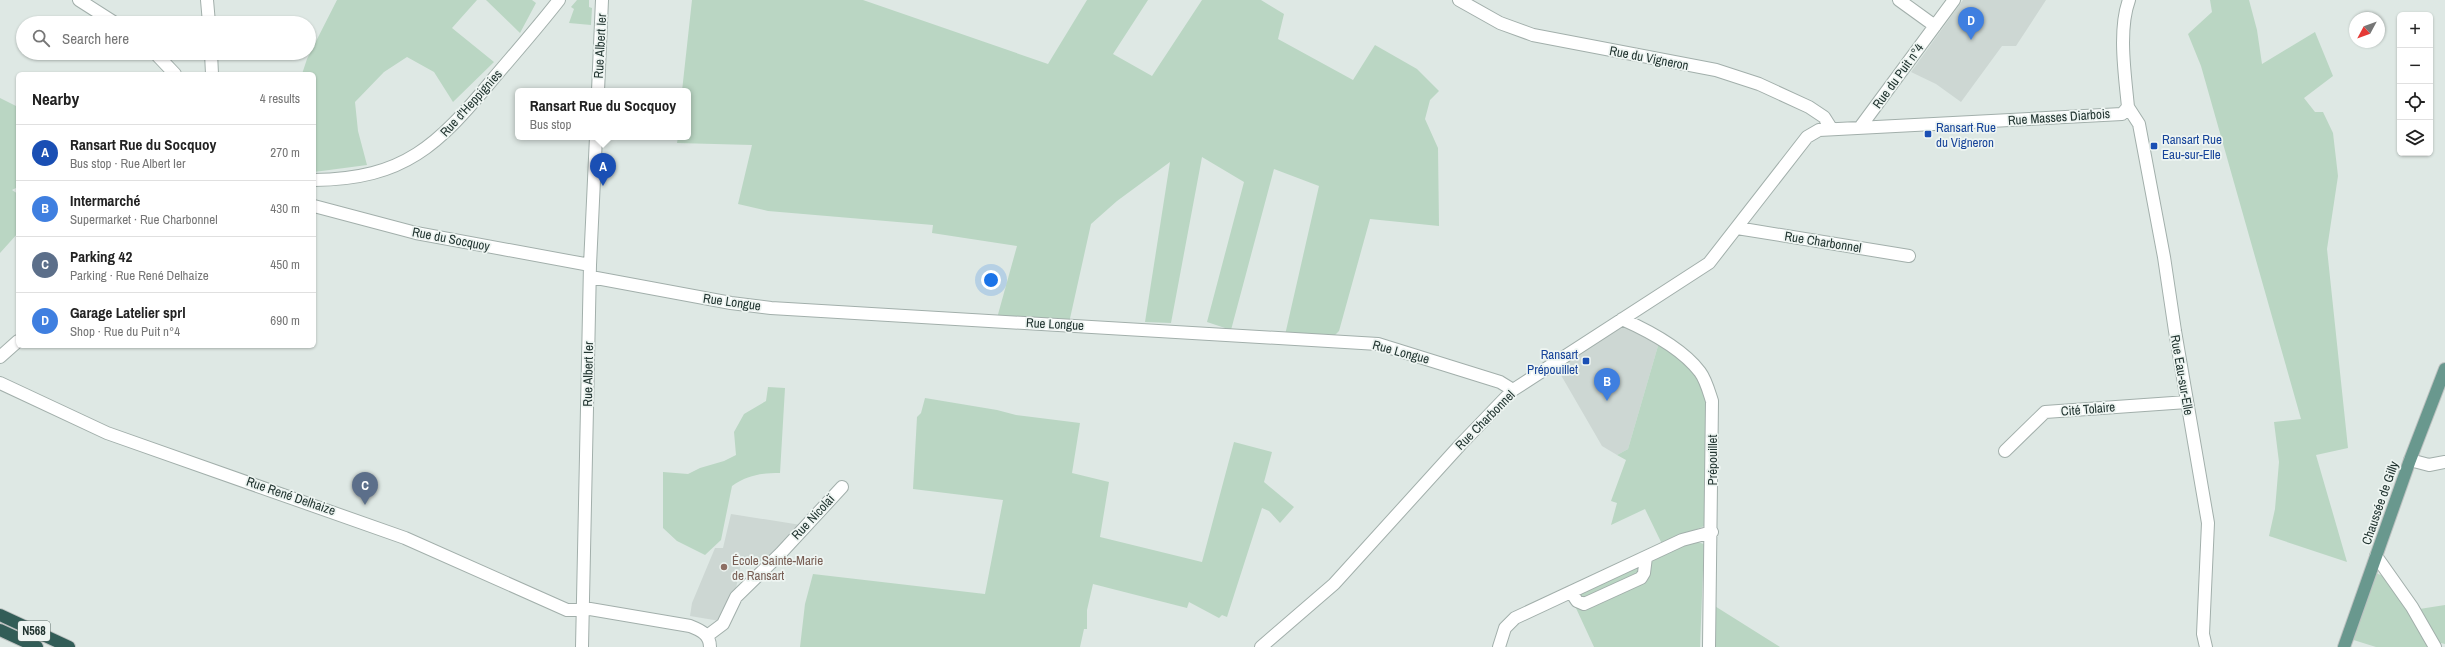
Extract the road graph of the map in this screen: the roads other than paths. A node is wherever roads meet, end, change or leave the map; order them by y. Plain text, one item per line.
1 (78, 0) edge
2 (207, 0) edge
3 (559, 0) edge
4 (602, 0) edge
5 (1460, 0) edge
6 (1899, 0) edge
7 (1954, 0) edge
8 (2130, 0) edge
9 (104, 16) edge
10 (208, 16) edge
11 (1935, 26) junction
12 (162, 60) edge
13 (211, 60) edge
14 (173, 72) edge
15 (212, 72) edge
16 (598, 88) edge
17 (2128, 107) junction
18 (1861, 126) junction
19 (1831, 128) junction
20 (596, 140) edge
21 (316, 180) edge
22 (316, 207) edge
23 (1737, 228) junction
24 (1909, 256) dead end
25 (590, 265) junction
26 (591, 277) junction
27 (1622, 319) junction
28 (16, 343) edge
29 (0, 356) edge
30 (2445, 369) edge
31 (0, 383) edge
32 (1513, 390) junction
33 (2187, 402) junction
34 (2005, 451) dead end
35 (2410, 460) junction
36 (2445, 462) edge
37 (842, 487) dead end
38 (1712, 532) junction
39 (2376, 556) junction
40 (1646, 557) junction
41 (1571, 592) junction
42 (581, 610) junction
43 (0, 614) edge
44 (0, 630) edge
45 (708, 642) edge
46 (37, 647) edge
47 (69, 647) edge
48 (582, 647) edge
49 (1261, 647) edge
50 (1499, 647) edge
51 (1709, 647) edge
52 (2206, 647) edge
53 (2344, 647) edge
54 (2435, 647) edge

1 - 9 street
2 - 10 street
3 - 21 street, Rue d'Heppignies
4 - 16 street, Rue Albert Ier
5 - 19 street, Rue du Vigneron
6 - 11 street
7 - 11 street, Rue du Puit n°4
8 - 17 street, Rue Masses Diarbois
11 - 18 street, Rue du Puit n°4
12 - 14 street
13 - 15 street
17 - 18 street, Rue Masses Diarbois
17 - 33 street, Rue Eau-sur-Elle
18 - 19 street, Rue Masses Diarbois
19 - 23 street, Rue Charbonnel
20 - 25 street, Rue Albert Ier
22 - 25 street, Rue du Socquoy
23 - 24 street, Rue Charbonnel
23 - 27 street, Rue Charbonnel
25 - 26 street, Rue Albert Ier
26 - 32 street, Rue Longue
26 - 42 street, Rue Albert Ier
27 - 32 street, Rue Charbonnel
27 - 38 street, Prépouillet
28 - 29 street
30 - 35 main road, Chaussée de Gilly
31 - 42 street, Rue René Delhaize
32 - 49 street, Rue Charbonnel
33 - 34 street, Cité Tolaire
33 - 52 street, Rue Eau-sur-Elle
35 - 36 street, Chaussée de Gilly
35 - 39 main road, Chaussée de Gilly
37 - 45 street, Rue Nicolaï
38 - 40 street
38 - 51 street, Prépouillet
39 - 53 main road, Chaussée de Gilly
39 - 54 street, Chaussée de Gilly
40 - 41 street
40 - 41 street
41 - 50 street
42 - 45 street, Rue Nicolaï
42 - 48 street, Rue Albert Ier
43 - 47 highway, N568
44 - 46 highway, N568

